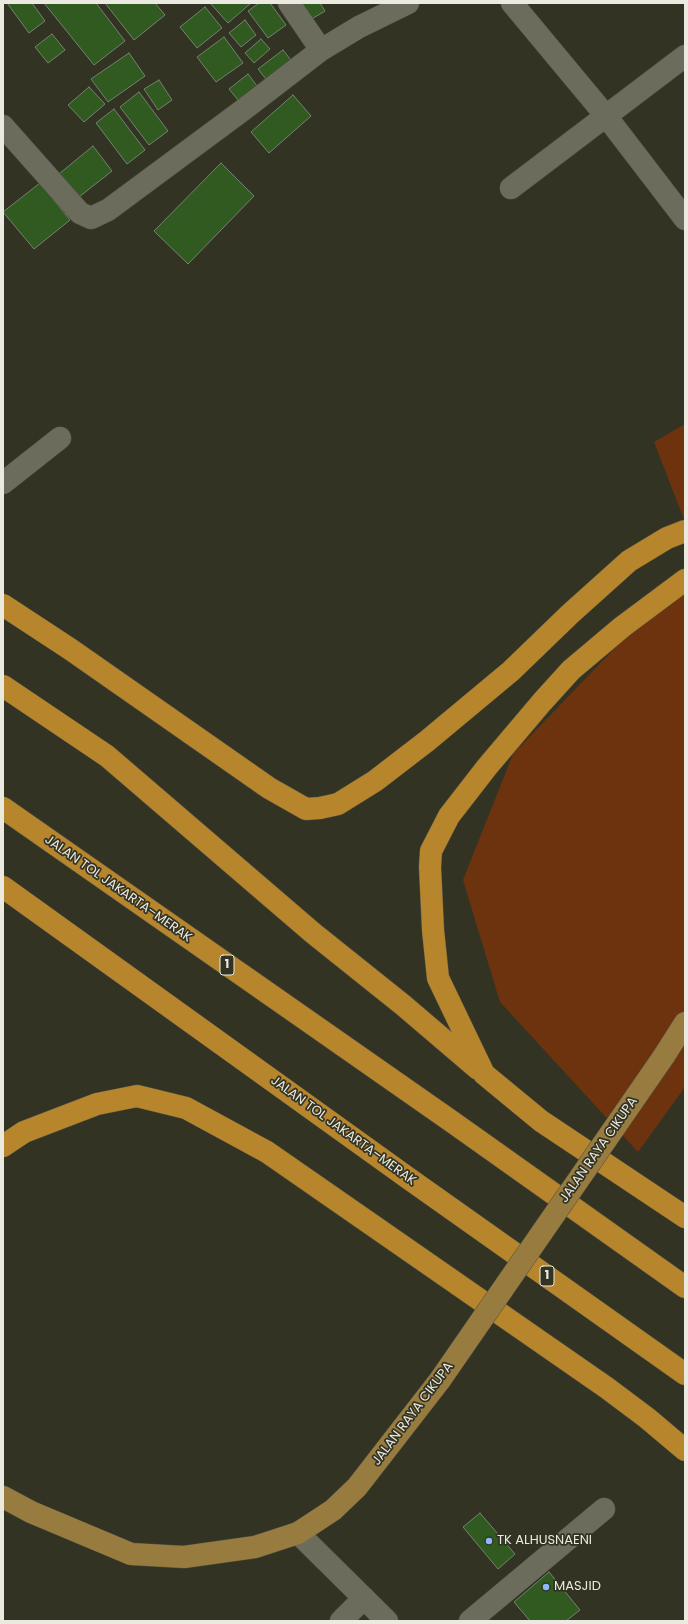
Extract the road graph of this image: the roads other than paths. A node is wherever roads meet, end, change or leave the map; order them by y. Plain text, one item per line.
1 (289, 3) edge
2 (408, 3) edge
3 (512, 3) edge
4 (320, 50) junction
5 (685, 56) edge
6 (606, 116) junction
7 (3, 126) edge
8 (511, 188) dead end
9 (685, 219) edge
10 (60, 438) dead end
11 (3, 483) edge
12 (685, 531) edge
13 (685, 580) edge
14 (3, 605) edge
15 (3, 686) edge
16 (3, 808) edge
17 (3, 887) edge
18 (685, 1023) edge
19 (484, 1074) junction
20 (3, 1146) edge
21 (685, 1217) edge
22 (685, 1287) edge
23 (685, 1374) edge
24 (685, 1450) edge
25 (3, 1497) edge
26 (604, 1508) dead end
27 (298, 1533) junction
28 (364, 1598) junction
29 (341, 1621) edge
30 (387, 1621) edge
31 (470, 1621) edge

1 - 4 street
2 - 4 street
3 - 6 street
4 - 7 street
5 - 6 street
6 - 8 street
6 - 9 street
10 - 11 street
12 - 14 highway
13 - 19 highway
15 - 19 highway
16 - 22 highway, JALAN TOL JAKARTA–MERAK / 1
17 - 23 highway, JALAN TOL JAKARTA–MERAK / 1
18 - 27 main road, JALAN RAYA CIKUPA, bridge
19 - 21 highway
20 - 24 highway
25 - 27 main road, JALAN RAYA CIKUPA
26 - 31 street
27 - 28 street
28 - 29 street
28 - 30 street

